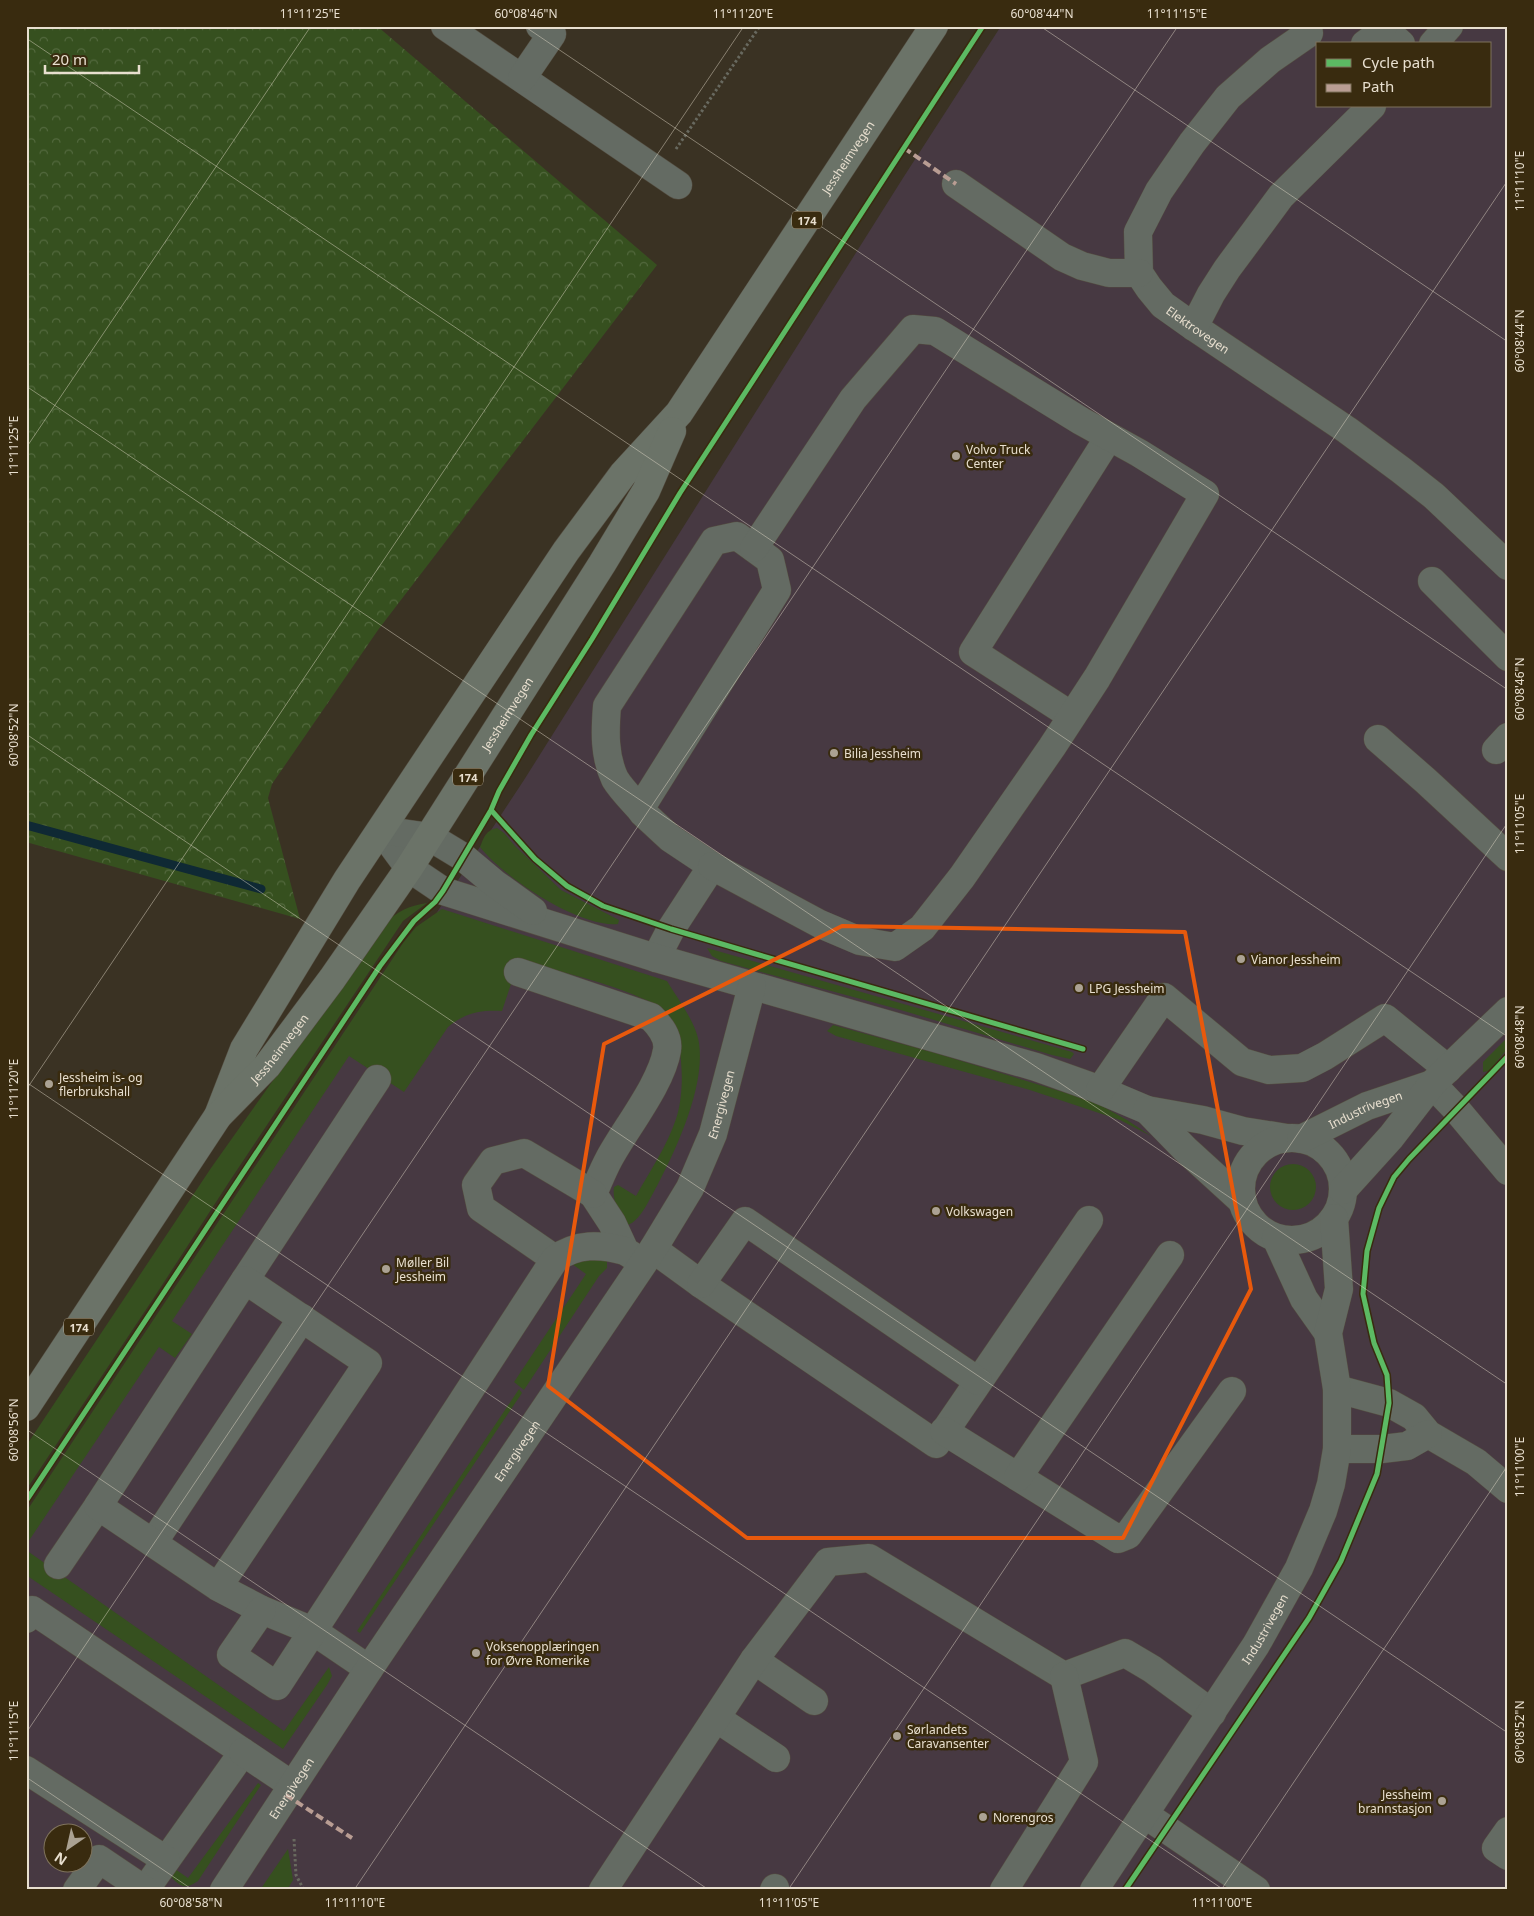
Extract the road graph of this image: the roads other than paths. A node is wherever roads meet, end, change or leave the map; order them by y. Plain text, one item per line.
1 (445, 26) edge
2 (934, 26) edge
3 (1449, 26) edge
4 (546, 30) edge
5 (1313, 34) edge
6 (1435, 42) edge
7 (522, 78) junction
8 (1370, 108) edge
9 (669, 178) road end
10 (956, 184) dead end
11 (1139, 273) junction
12 (1194, 327) junction
13 (679, 413) junction
14 (1109, 437) junction
15 (754, 548) junction
16 (1508, 566) edge
17 (1432, 581) dead end
18 (1508, 657) edge
19 (1072, 716) junction
20 (1378, 739) dead end
21 (640, 809) junction
22 (381, 830) junction
23 (430, 837) junction
24 (1508, 857) edge
25 (712, 866) junction
26 (410, 868) junction
27 (555, 926) junction
28 (656, 958) junction
29 (518, 972) dead end
30 (752, 986) junction
31 (1508, 1011) edge
32 (1440, 1076) junction
33 (377, 1079) dead end
34 (1100, 1090) junction
35 (1147, 1110) junction
36 (218, 1116) junction
37 (1294, 1138) junction
38 (1508, 1171) edge
39 (1343, 1190) junction
40 (593, 1194) junction
41 (1242, 1201) junction
42 (1334, 1218) junction
43 (1088, 1220) dead end
44 (1276, 1238) junction
45 (640, 1254) junction
46 (1170, 1255) dead end
47 (555, 1259) junction
48 (245, 1280) junction
49 (700, 1284) junction
50 (302, 1318) junction
51 (1328, 1333) junction
52 (978, 1380) junction
53 (1338, 1389) junction
54 (1232, 1391) dead end
55 (26, 1407) edge
56 (944, 1431) junction
57 (1428, 1434) junction
58 (1338, 1449) junction
59 (1018, 1477) junction
60 (1508, 1489) edge
61 (98, 1506) junction
62 (153, 1543) junction
63 (58, 1565) dead end
64 (218, 1587) junction
65 (262, 1610) junction
66 (26, 1619) edge
67 (314, 1631) junction
68 (754, 1660) junction
69 (369, 1669) junction
70 (1064, 1676) junction
71 (814, 1701) dead end
72 (1212, 1713) junction
73 (716, 1718) junction
74 (243, 1752) junction
75 (776, 1758) dead end
76 (26, 1770) edge
77 (292, 1786) junction
78 (1144, 1814) junction
79 (1508, 1831) edge
80 (1508, 1856) edge
81 (166, 1860) junction
82 (77, 1890) edge
83 (145, 1890) edge
84 (224, 1890) edge
85 (603, 1890) edge
86 (1004, 1890) edge
87 (1094, 1890) edge
88 (1256, 1890) edge

1 - 7 street
2 - 13 main road, Jessheimvegen / 174
3 - 6 street
4 - 7 street
5 - 11 street
7 - 9 street
8 - 12 street
10 - 11 street
11 - 12 street, Elektrovegen
12 - 16 street, Elektrovegen
13 - 22 main road, Jessheimvegen / 174
13 - 23 main road, Jessheimvegen / 174
14 - 15 street
14 - 19 street
14 - 19 street
15 - 21 street
15 - 21 street
17 - 18 street
19 - 25 street
20 - 24 street
21 - 25 street
22 - 23 street
22 - 26 street
22 - 36 main road, Jessheimvegen / 174
23 - 26 main road, Jessheimvegen / 174
23 - 27 street
25 - 28 street
26 - 27 street
26 - 36 main road, Jessheimvegen / 174
27 - 28 street
28 - 30 street
29 - 40 street
30 - 34 street
30 - 45 street, Energivegen
31 - 32 street, Industrivegen
32 - 34 street
32 - 37 street, Industrivegen
32 - 38 street
32 - 39 street, Industrivegen
33 - 48 street
34 - 35 street
35 - 37 street
35 - 41 street
36 - 55 main road, Jessheimvegen / 174
37 - 39 street
37 - 41 street
39 - 42 street
40 - 45 street
40 - 47 street
41 - 44 street
42 - 44 street
42 - 51 street, Industrivegen
43 - 52 street
44 - 51 street, Industrivegen
45 - 47 street
45 - 49 street
45 - 69 street, Energivegen
46 - 59 street
47 - 67 street
48 - 50 street
48 - 61 street
49 - 52 street
49 - 56 street
50 - 62 street
50 - 64 street
51 - 53 street, Industrivegen
52 - 56 street
53 - 57 street
53 - 58 street, Industrivegen
54 - 59 street
56 - 59 street
57 - 58 street
57 - 60 street
58 - 72 street, Industrivegen
61 - 62 street
61 - 63 street
62 - 64 street
64 - 65 street
65 - 67 street
65 - 67 street
66 - 74 street
67 - 69 street
68 - 70 street
68 - 71 street
68 - 73 street
69 - 77 street, Energivegen
70 - 72 street
70 - 86 street
72 - 78 street, Industrivegen
73 - 75 street
73 - 85 street
74 - 77 street
74 - 81 street
76 - 81 street
77 - 84 street, Energivegen
78 - 87 street, Industrivegen
78 - 88 street
79 - 80 street
81 - 83 street
82 - 83 street

